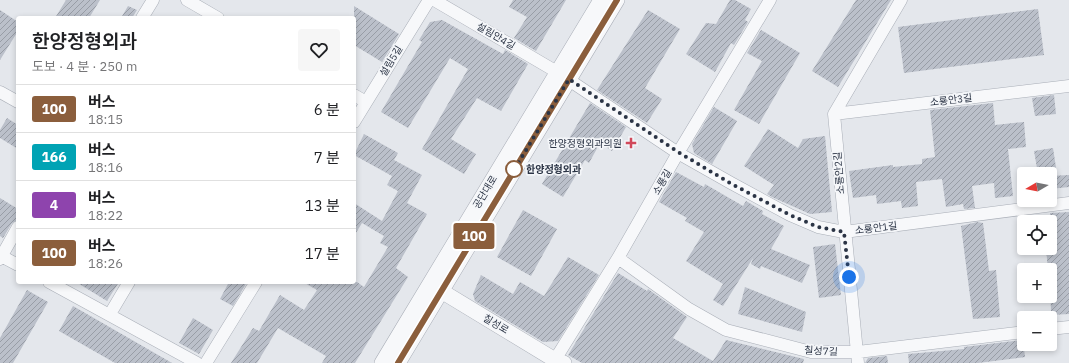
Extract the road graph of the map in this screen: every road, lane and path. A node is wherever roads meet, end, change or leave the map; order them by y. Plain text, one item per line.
1 (152, 0) edge
2 (187, 0) edge
3 (429, 0) edge
4 (434, 0) edge
5 (601, 0) edge
6 (617, 0) edge
7 (770, 0) edge
8 (901, 0) edge
9 (143, 16) edge
10 (215, 16) edge
11 (563, 76) junction
12 (1069, 86) edge
13 (0, 92) edge
14 (356, 96) edge
15 (16, 101) edge
16 (366, 102) junction
17 (834, 114) junction
18 (356, 119) edge
19 (678, 152) junction
20 (1069, 203) edge
21 (16, 231) edge
22 (844, 232) junction
23 (1, 257) edge
24 (618, 258) junction
25 (16, 264) edge
26 (53, 284) edge
27 (128, 284) edge
28 (255, 284) edge
29 (435, 287) junction
30 (110, 314) junction
31 (1069, 326) edge
32 (1057, 328) edge
33 (1017, 333) edge
34 (858, 357) edge
35 (557, 362) edge
36 (197, 363) edge
37 (206, 363) edge
38 (382, 363) edge
39 (398, 363) edge

1 - 9 street
2 - 10 street
3 - 16 street, 설림5길
4 - 11 street, 설림안4길
5 - 11 street, 공단대로
6 - 11 street, 공단대로
7 - 19 street, 소룡길
8 - 17 street
11 - 19 street, 소룡안1길
11 - 29 street, 공단대로
12 - 17 street, 소룡안3길
13 - 15 street
14 - 16 street
16 - 18 street, 설림5길
17 - 22 street, 소룡안2길
19 - 22 street, 소룡안1길
19 - 24 street, 소룡길
20 - 22 street, 소룡안1길
21 - 23 street
22 - 34 street, 소룡안2길
23 - 25 street
24 - 34 street, 칠성7길
24 - 35 street, 소룡길
26 - 30 street
27 - 30 street
28 - 37 street
29 - 35 street, 칠성로
29 - 38 street, 공단대로
29 - 39 street, 공단대로
30 - 36 street
31 - 32 street
33 - 34 street, 칠성7길

